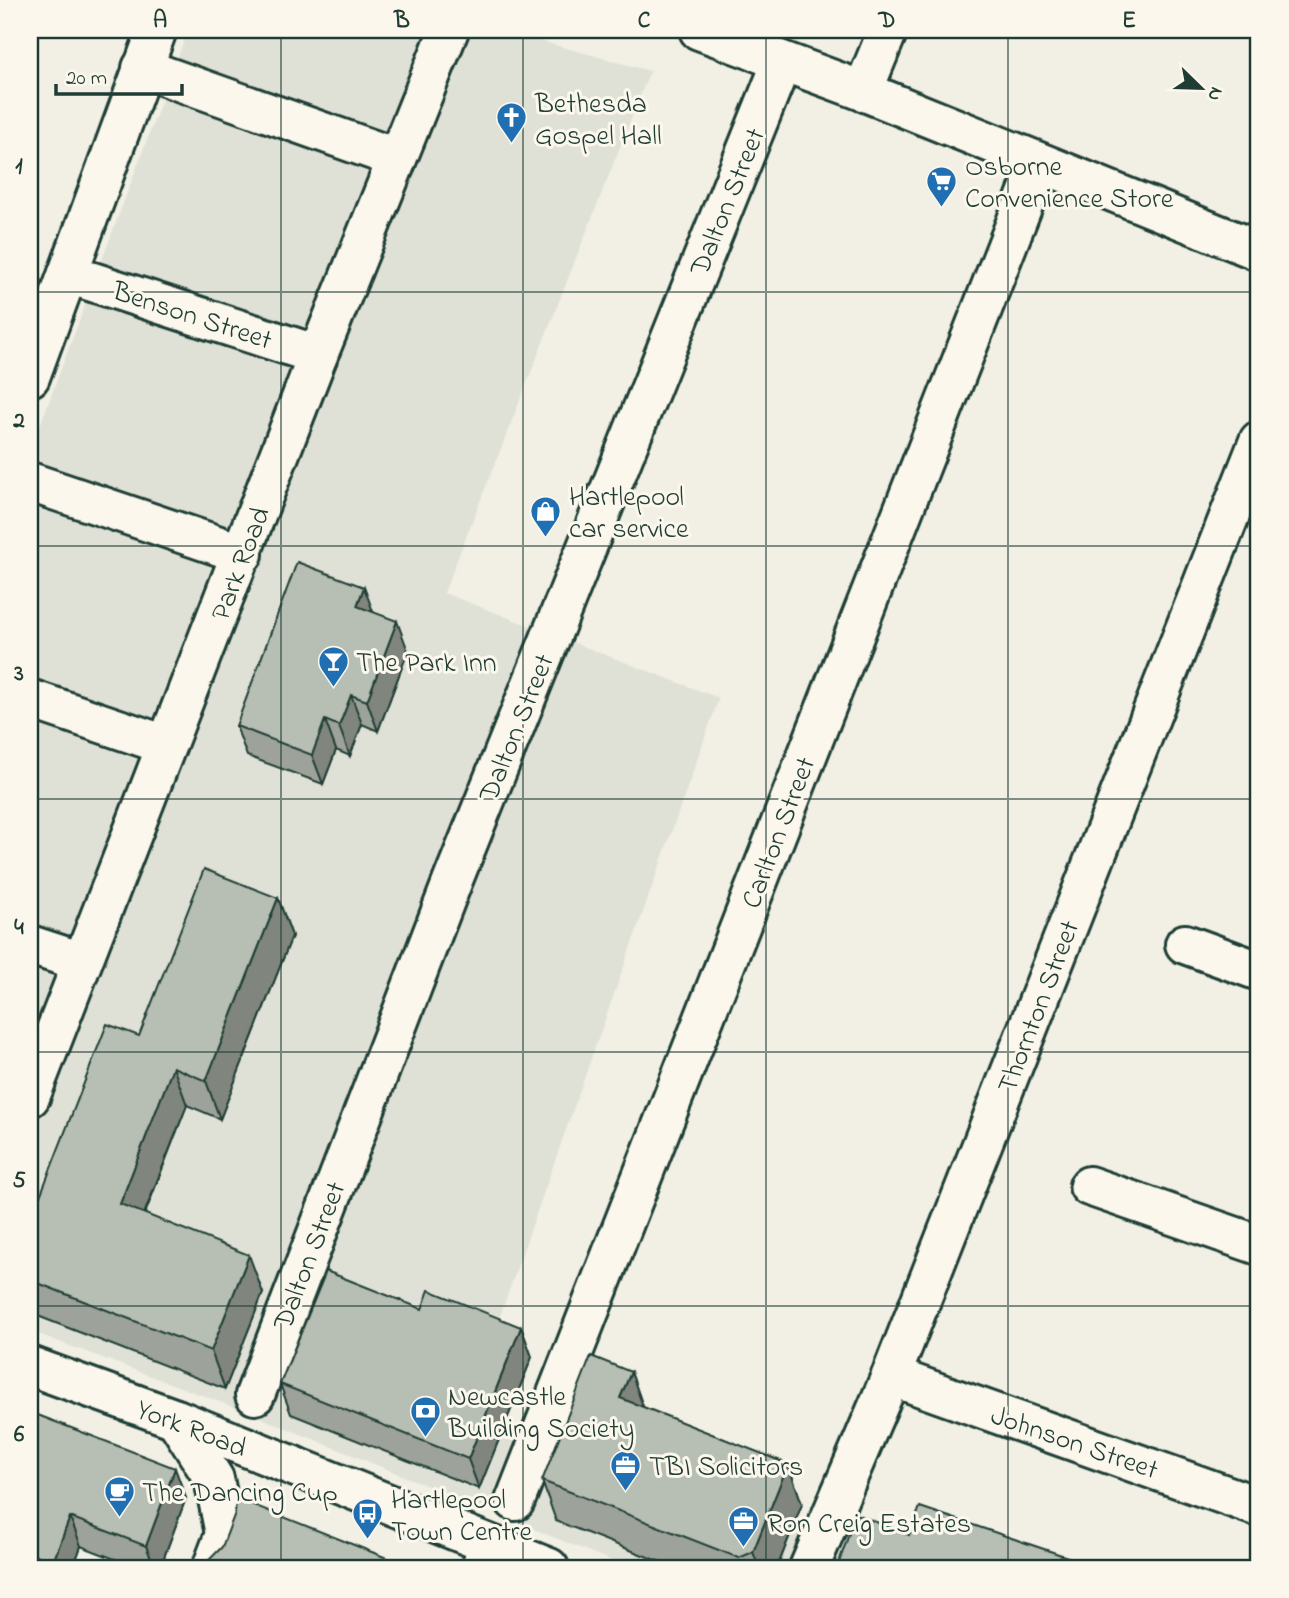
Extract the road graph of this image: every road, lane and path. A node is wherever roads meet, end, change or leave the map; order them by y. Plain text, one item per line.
1 (157, 30) edge
2 (449, 30) edge
3 (699, 30) edge
4 (888, 30) edge
5 (782, 62) junction
6 (142, 68) junction
7 (863, 91) junction
8 (396, 158) junction
9 (1039, 164) junction
10 (1259, 251) edge
11 (68, 274) junction
12 (318, 355) junction
13 (30, 377) edge
14 (1259, 440) edge
15 (30, 482) edge
16 (243, 554) junction
17 (30, 699) edge
18 (166, 745) junction
19 (1185, 944) dead end
20 (30, 945) edge
21 (82, 962) junction
22 (1259, 971) edge
23 (30, 1097) edge
24 (1089, 1186) dead end
25 (1259, 1245) edge
26 (30, 1366) edge
27 (891, 1376) junction
28 (254, 1395) dead end
29 (176, 1419) junction
30 (515, 1501) dead end
31 (1259, 1507) edge
32 (483, 1555) edge
33 (212, 1568) edge
34 (548, 1568) edge
35 (809, 1568) edge

1 - 6 street
2 - 8 street, Park Road
3 - 5 street
4 - 7 street
5 - 7 street
5 - 28 street, Dalton Street
6 - 8 street
6 - 11 street
7 - 9 street
8 - 12 street, Park Road
9 - 10 street
9 - 30 street, Carlton Street
11 - 12 street, Benson Street
11 - 13 street
12 - 16 street, Park Road
14 - 27 street, Thornton Street
15 - 16 street
16 - 18 street, Park Road
17 - 18 street
18 - 21 street, Park Road
19 - 22 street
20 - 21 street
21 - 23 street, Park Road
24 - 25 street
26 - 29 street, York Road
27 - 31 street, Johnson Street
27 - 35 street, Thornton Street
29 - 32 street, York Road
29 - 33 street
32 - 34 street, York Road

